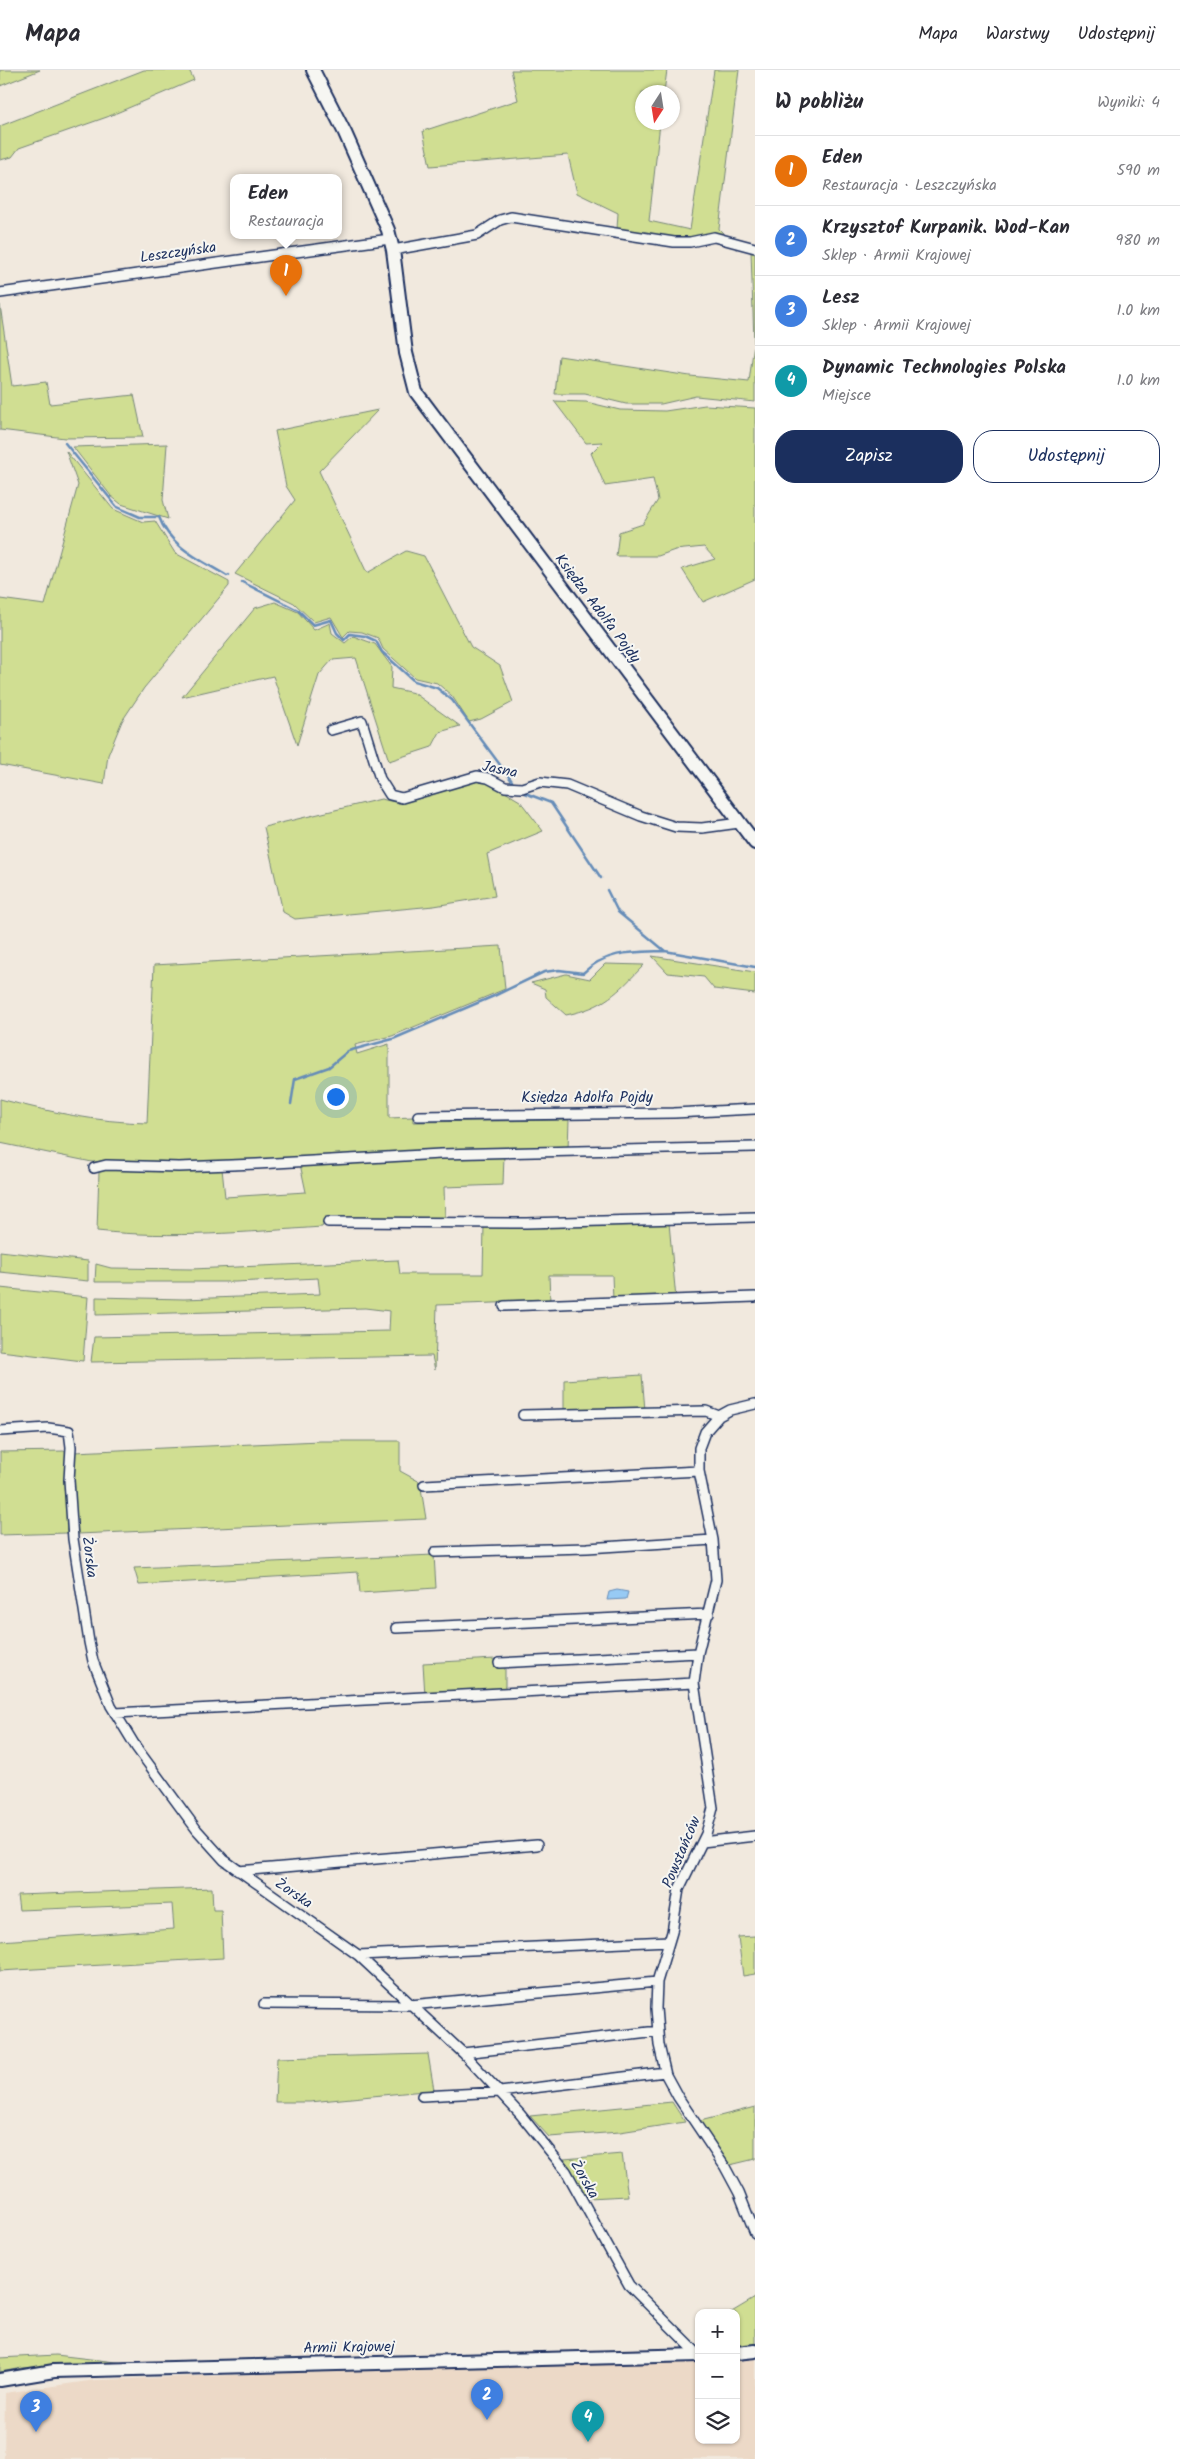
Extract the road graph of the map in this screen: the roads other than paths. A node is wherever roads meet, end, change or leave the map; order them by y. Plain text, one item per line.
1 (313, 70) edge
2 (391, 245) junction
3 (755, 248) edge
4 (0, 293) edge
5 (332, 730) dead end
6 (739, 823) junction
7 (755, 843) edge
8 (755, 1109) edge
9 (418, 1116) dead end
10 (755, 1147) edge
11 (94, 1168) dead end
12 (755, 1217) edge
13 (328, 1222) dead end
14 (755, 1297) edge
15 (504, 1306) dead end
16 (755, 1404) edge
17 (523, 1415) dead end
18 (719, 1416) junction
19 (0, 1431) edge
20 (699, 1471) junction
21 (424, 1485) dead end
22 (713, 1540) junction
23 (435, 1552) dead end
24 (709, 1614) junction
25 (396, 1628) dead end
26 (698, 1653) junction
27 (500, 1663) dead end
28 (694, 1683) junction
29 (115, 1713) junction
30 (755, 1836) edge
31 (702, 1842) junction
32 (537, 1845) dead end
33 (238, 1871) junction
34 (669, 1941) junction
35 (358, 1955) junction
36 (657, 1982) junction
37 (264, 2004) dead end
38 (410, 2005) junction
39 (658, 2031) junction
40 (463, 2053) junction
41 (665, 2072) junction
42 (500, 2092) junction
43 (422, 2096) dead end
44 (755, 2233) edge
45 (755, 2351) edge
46 (740, 2353) edge
47 (698, 2354) edge
48 (695, 2355) edge
49 (0, 2380) edge

1 - 2 street
2 - 3 street, Leszczyńska
2 - 4 street, Leszczyńska
2 - 6 street, Księdza Adolfa Pojdy
5 - 6 street, Jasna
6 - 7 street, Księdza Adolfa Pojdy
8 - 9 street, Księdza Adolfa Pojdy
10 - 11 street
12 - 13 street
14 - 15 street
16 - 18 street
17 - 18 street
18 - 20 street, Powstańców
19 - 29 street, Żorska
20 - 21 street
20 - 22 street, Powstańców
22 - 23 street
22 - 24 street, Powstańców
24 - 25 street
24 - 26 street, Powstańców
26 - 27 street
26 - 28 street, Powstańców
28 - 29 street
28 - 31 street, Powstańców
29 - 33 street, Żorska
30 - 31 street
31 - 34 street, Powstańców
32 - 33 street
33 - 35 street, Żorska
34 - 35 street
34 - 36 street, Powstańców
35 - 38 street, Żorska
36 - 38 street
36 - 39 street, Powstańców
37 - 38 street
38 - 40 street, Żorska
39 - 40 street
39 - 41 street, Powstańców
40 - 42 street, Żorska
41 - 42 street
41 - 44 street, Powstańców
42 - 43 street
42 - 47 street, Żorska
45 - 46 street
48 - 49 street, Armii Krajowej

